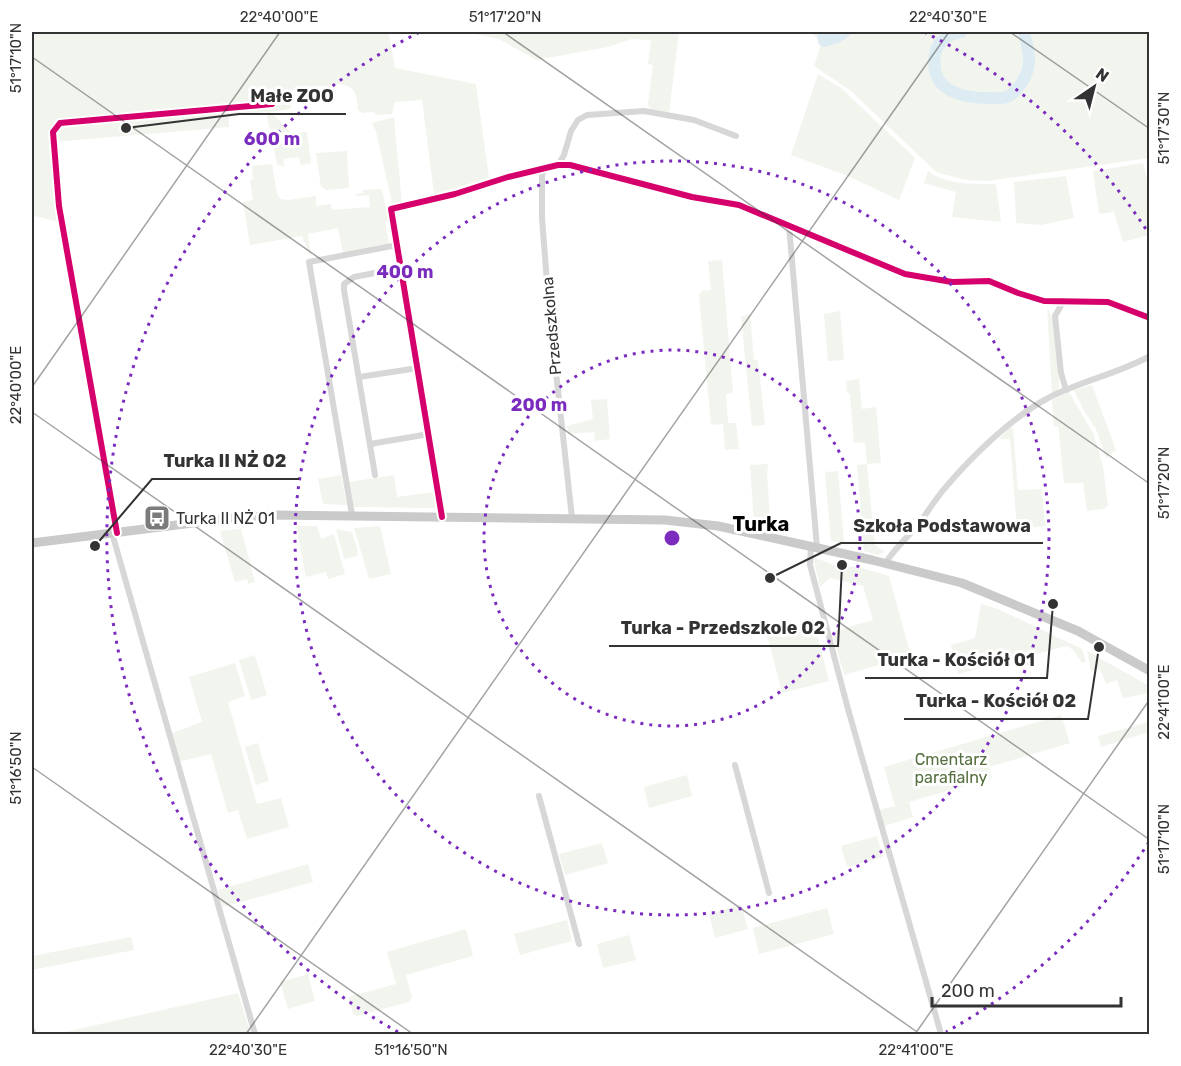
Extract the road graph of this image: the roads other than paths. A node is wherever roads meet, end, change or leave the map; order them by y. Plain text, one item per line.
1 (272, 104) dead end
2 (736, 136) dead end
3 (558, 165) junction
4 (544, 170) junction
5 (789, 226) junction
6 (397, 245) junction
7 (401, 268) junction
8 (1044, 301) junction
9 (1063, 302) junction
10 (1055, 316) junction
11 (1149, 318) edge
12 (1149, 356) edge
13 (418, 368) junction
14 (359, 377) junction
15 (1066, 390) junction
16 (429, 434) junction
17 (370, 444) junction
18 (375, 475) dead end
19 (352, 515) junction
20 (442, 517) junction
21 (572, 518) junction
22 (115, 533) junction
23 (32, 543) edge
24 (814, 547) junction
25 (886, 563) junction
26 (1149, 671) edge
27 (735, 765) dead end
28 (539, 796) dead end
29 (769, 893) dead end
30 (579, 944) dead end
31 (32, 1030) edge
32 (34, 1035) edge
33 (255, 1035) edge
34 (941, 1035) edge

1 - 22 street
2 - 3 street
3 - 4 street
3 - 5 street
4 - 6 street
4 - 21 street, Przedszkolna
5 - 8 street
5 - 24 street
6 - 7 street
6 - 19 street
7 - 13 street
7 - 14 street
8 - 9 street
8 - 10 street
9 - 10 street
9 - 11 street
10 - 15 street
12 - 15 street
13 - 14 street
13 - 16 street
14 - 17 street
15 - 25 street
16 - 17 street
16 - 20 street
17 - 18 street
19 - 20 main road
19 - 22 main road
20 - 21 main road
21 - 24 main road
22 - 23 main road
22 - 33 street
24 - 25 main road
24 - 34 street
25 - 26 main road
27 - 29 street
28 - 30 street
31 - 32 street

